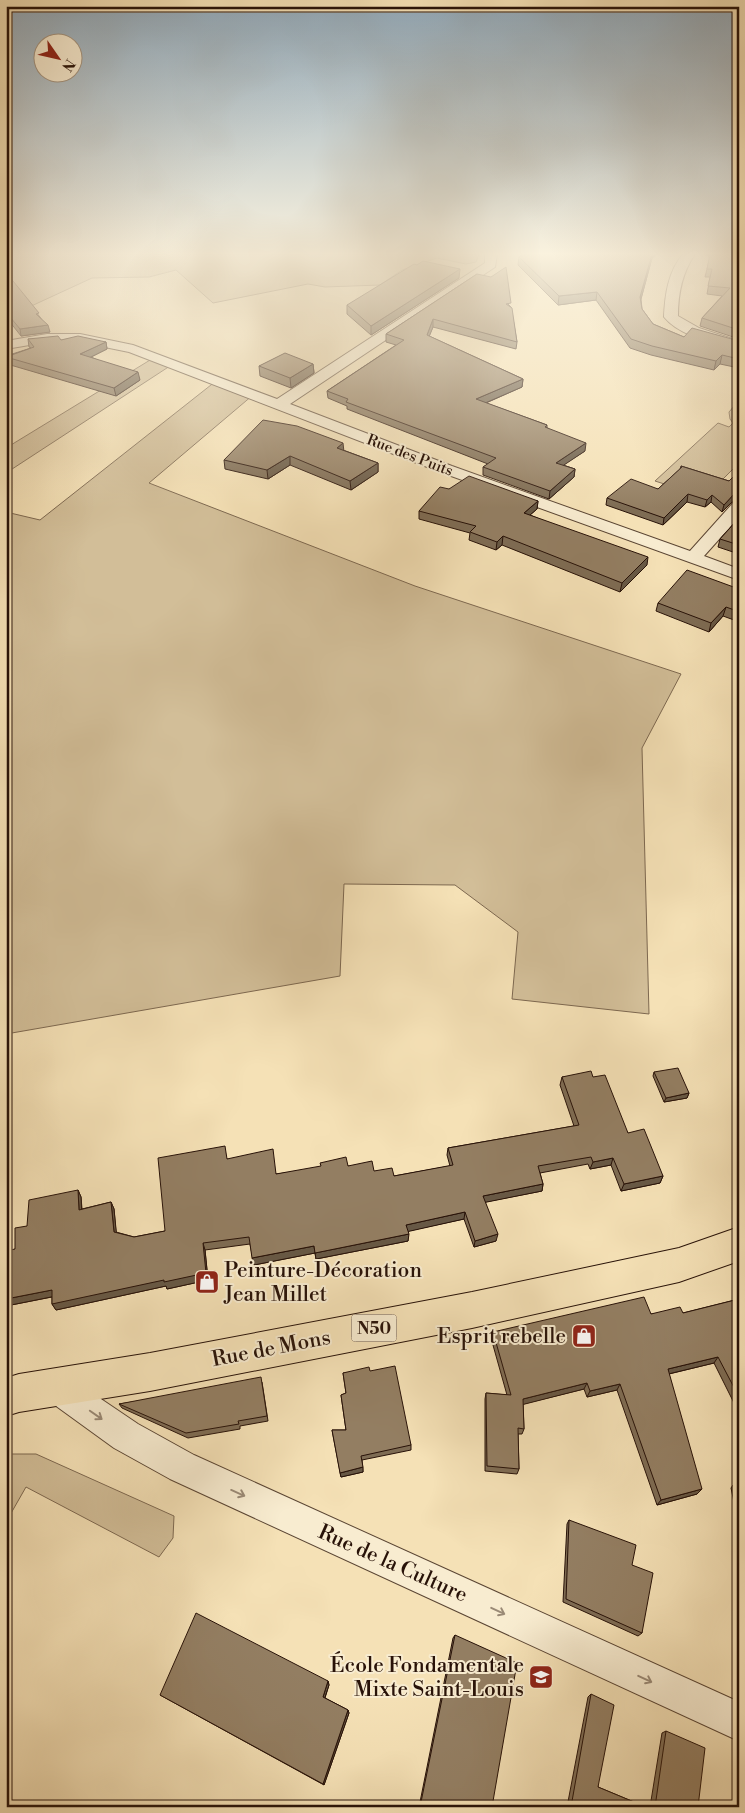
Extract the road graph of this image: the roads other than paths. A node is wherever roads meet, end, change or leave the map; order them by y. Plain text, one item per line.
1 (43, 339) edge
2 (83, 339) edge
3 (378, 339) edge
4 (714, 339) edge
5 (6, 345) edge
6 (739, 345) edge
7 (278, 405) junction
8 (739, 507) edge
9 (692, 558) junction
10 (739, 576) edge
11 (739, 1244) edge
12 (56, 1387) junction
13 (6, 1397) edge
14 (739, 1722) edge

1 - 5 street, Rue des Puits
2 - 7 street, Rue des Puits
3 - 7 street
4 - 6 street
7 - 9 street, Rue des Puits
8 - 9 street
9 - 10 street, Rue des Puits
11 - 12 main road, Rue de Mons / N50
12 - 13 main road, Rue de Mons / N50
12 -> 14 street, Rue de la Culture

